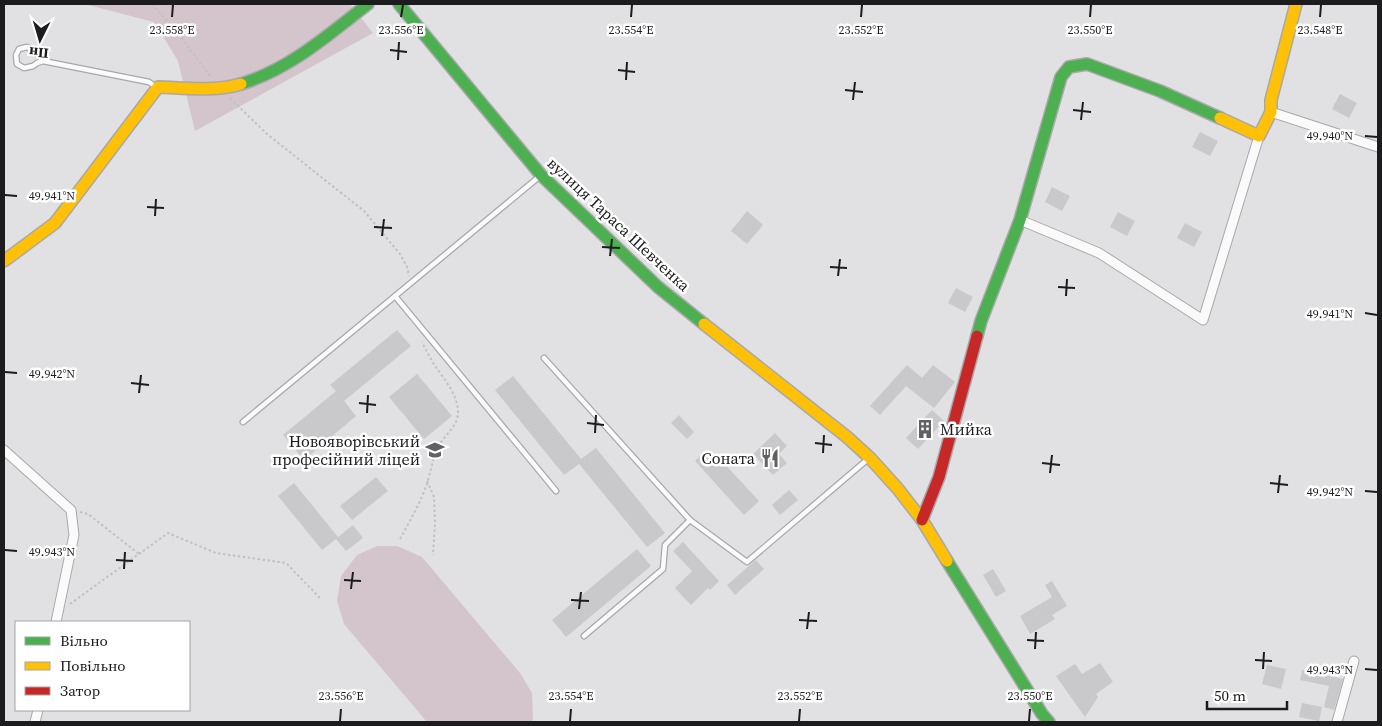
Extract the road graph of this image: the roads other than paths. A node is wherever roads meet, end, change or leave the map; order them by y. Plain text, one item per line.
1 (368, 4) edge
2 (398, 4) edge
3 (1296, 4) edge
4 (44, 61) junction
5 (158, 87) junction
6 (1271, 112) junction
7 (1259, 136) junction
8 (1378, 147) edge
9 (541, 175) junction
10 (1020, 220) junction
11 (4, 261) edge
12 (395, 296) junction
13 (544, 358) dead end
14 (243, 422) dead end
15 (4, 450) edge
16 (870, 458) junction
17 (556, 491) dead end
18 (690, 520) junction
19 (922, 520) junction
20 (56, 621) edge
21 (584, 636) dead end
22 (1354, 661) dead end
23 (1049, 722) edge
24 (1337, 722) edge

1 - 5 street
2 - 9 street, вулиця Тараса Шевченка
3 - 6 street
4 - 4 lane
4 - 5 lane
5 - 11 street
6 - 7 street
6 - 8 street
7 - 10 street
7 - 10 street
9 - 12 lane
9 - 16 street, вулиця Тараса Шевченка
10 - 19 street
12 - 14 lane
12 - 17 lane
13 - 18 lane
15 - 20 street
16 - 18 lane
16 - 19 street, вулиця Тараса Шевченка
18 - 21 lane
19 - 23 street, вулиця Тараса Шевченка
22 - 24 street

